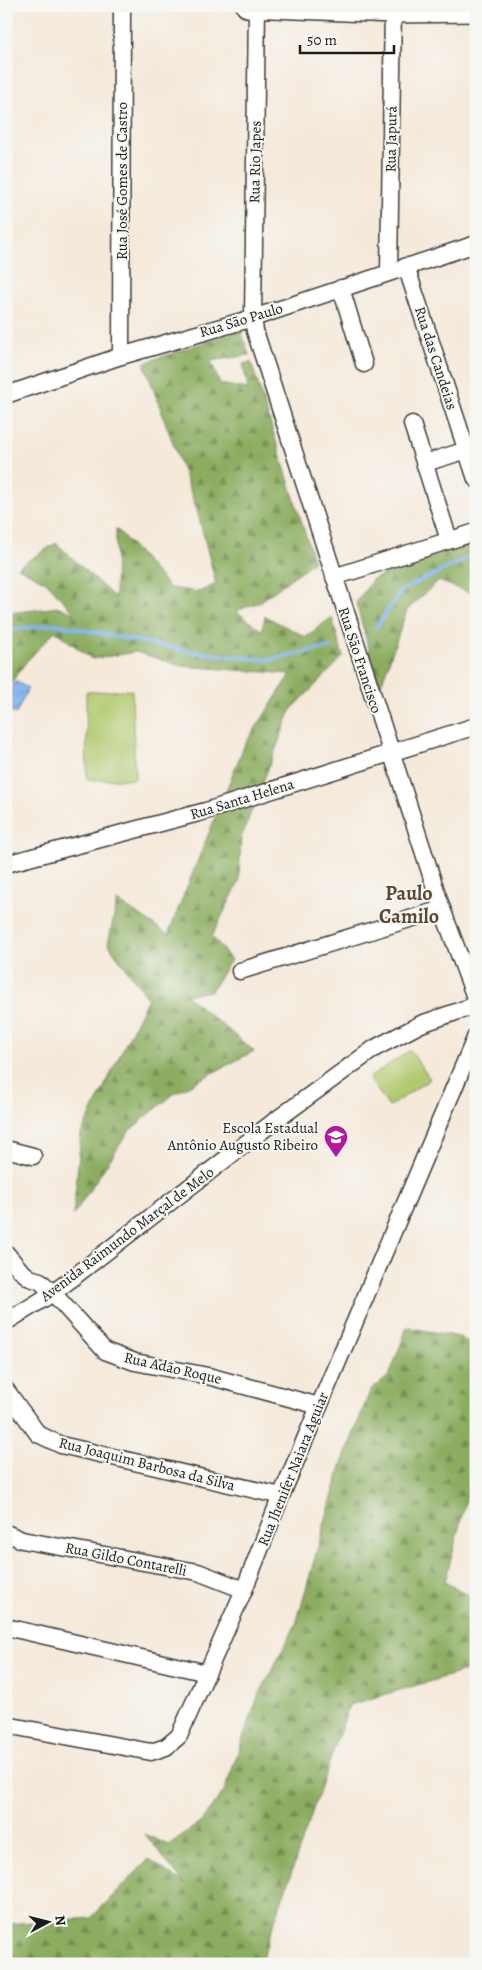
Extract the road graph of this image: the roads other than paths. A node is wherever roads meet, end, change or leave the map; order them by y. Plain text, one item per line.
1 (122, 6) edge
2 (247, 6) edge
3 (257, 6) edge
4 (393, 9) edge
5 (476, 11) edge
6 (476, 244) edge
7 (406, 266) junction
8 (388, 272) junction
9 (341, 288) junction
10 (253, 318) junction
11 (121, 356) junction
12 (364, 364) dead end
13 (6, 395) edge
14 (412, 424) dead end
15 (467, 450) junction
16 (424, 463) junction
17 (476, 480) edge
18 (476, 532) edge
19 (449, 540) junction
20 (334, 577) junction
21 (476, 726) edge
22 (390, 754) junction
23 (6, 864) edge
24 (442, 909) junction
25 (240, 971) dead end
26 (476, 1000) edge
27 (476, 1005) edge
28 (476, 1036) edge
29 (6, 1148) edge
30 (33, 1156) dead end
31 (6, 1253) edge
32 (53, 1293) junction
33 (6, 1322) edge
34 (6, 1390) edge
35 (319, 1406) junction
36 (281, 1496) junction
37 (6, 1533) edge
38 (244, 1590) junction
39 (6, 1627) edge
40 (207, 1673) junction
41 (6, 1725) edge

1 - 11 street, Rua José Gomes de Castro
2 - 3 main road
3 - 4 main road
3 - 10 street, Rua Rio Japes
4 - 5 main road
4 - 8 street, Rua Japurá
6 - 7 street, Rua São Paulo
7 - 8 street, Rua São Paulo
7 - 15 street, Rua das Candeias
8 - 9 street, Rua São Paulo
9 - 10 street, Rua São Paulo
9 - 12 street
10 - 11 street, Rua São Paulo
10 - 20 street, Rua São Francisco
11 - 13 street, Rua São Paulo
14 - 16 street
15 - 16 street
15 - 17 street, Rua das Candeias
16 - 19 street
18 - 19 street
19 - 20 street
20 - 22 street, Rua São Francisco
21 - 22 street, Rua Santa Helena
22 - 23 street, Rua Santa Helena
22 - 24 street, Rua São Francisco
24 - 25 street
24 - 26 street, Rua São Francisco
27 - 32 street, Avenida Raimundo Marçal de Melo
28 - 35 street, Rua Jhenifer Naiara Aguiar
29 - 30 street
31 - 32 street, Rua Adão Roque
32 - 33 street, Avenida Raimundo Marçal de Melo
32 - 35 street, Rua Adão Roque
34 - 36 street, Rua Joaquim Barbosa da Silva
35 - 36 street, Rua Jhenifer Naiara Aguiar
36 - 38 street, Rua Jhenifer Naiara Aguiar
37 - 38 street, Rua Gildo Contarelli
38 - 40 street, Rua Jhenifer Naiara Aguiar
39 - 40 street
40 - 41 street, Rua Jhenifer Naiara Aguiar

